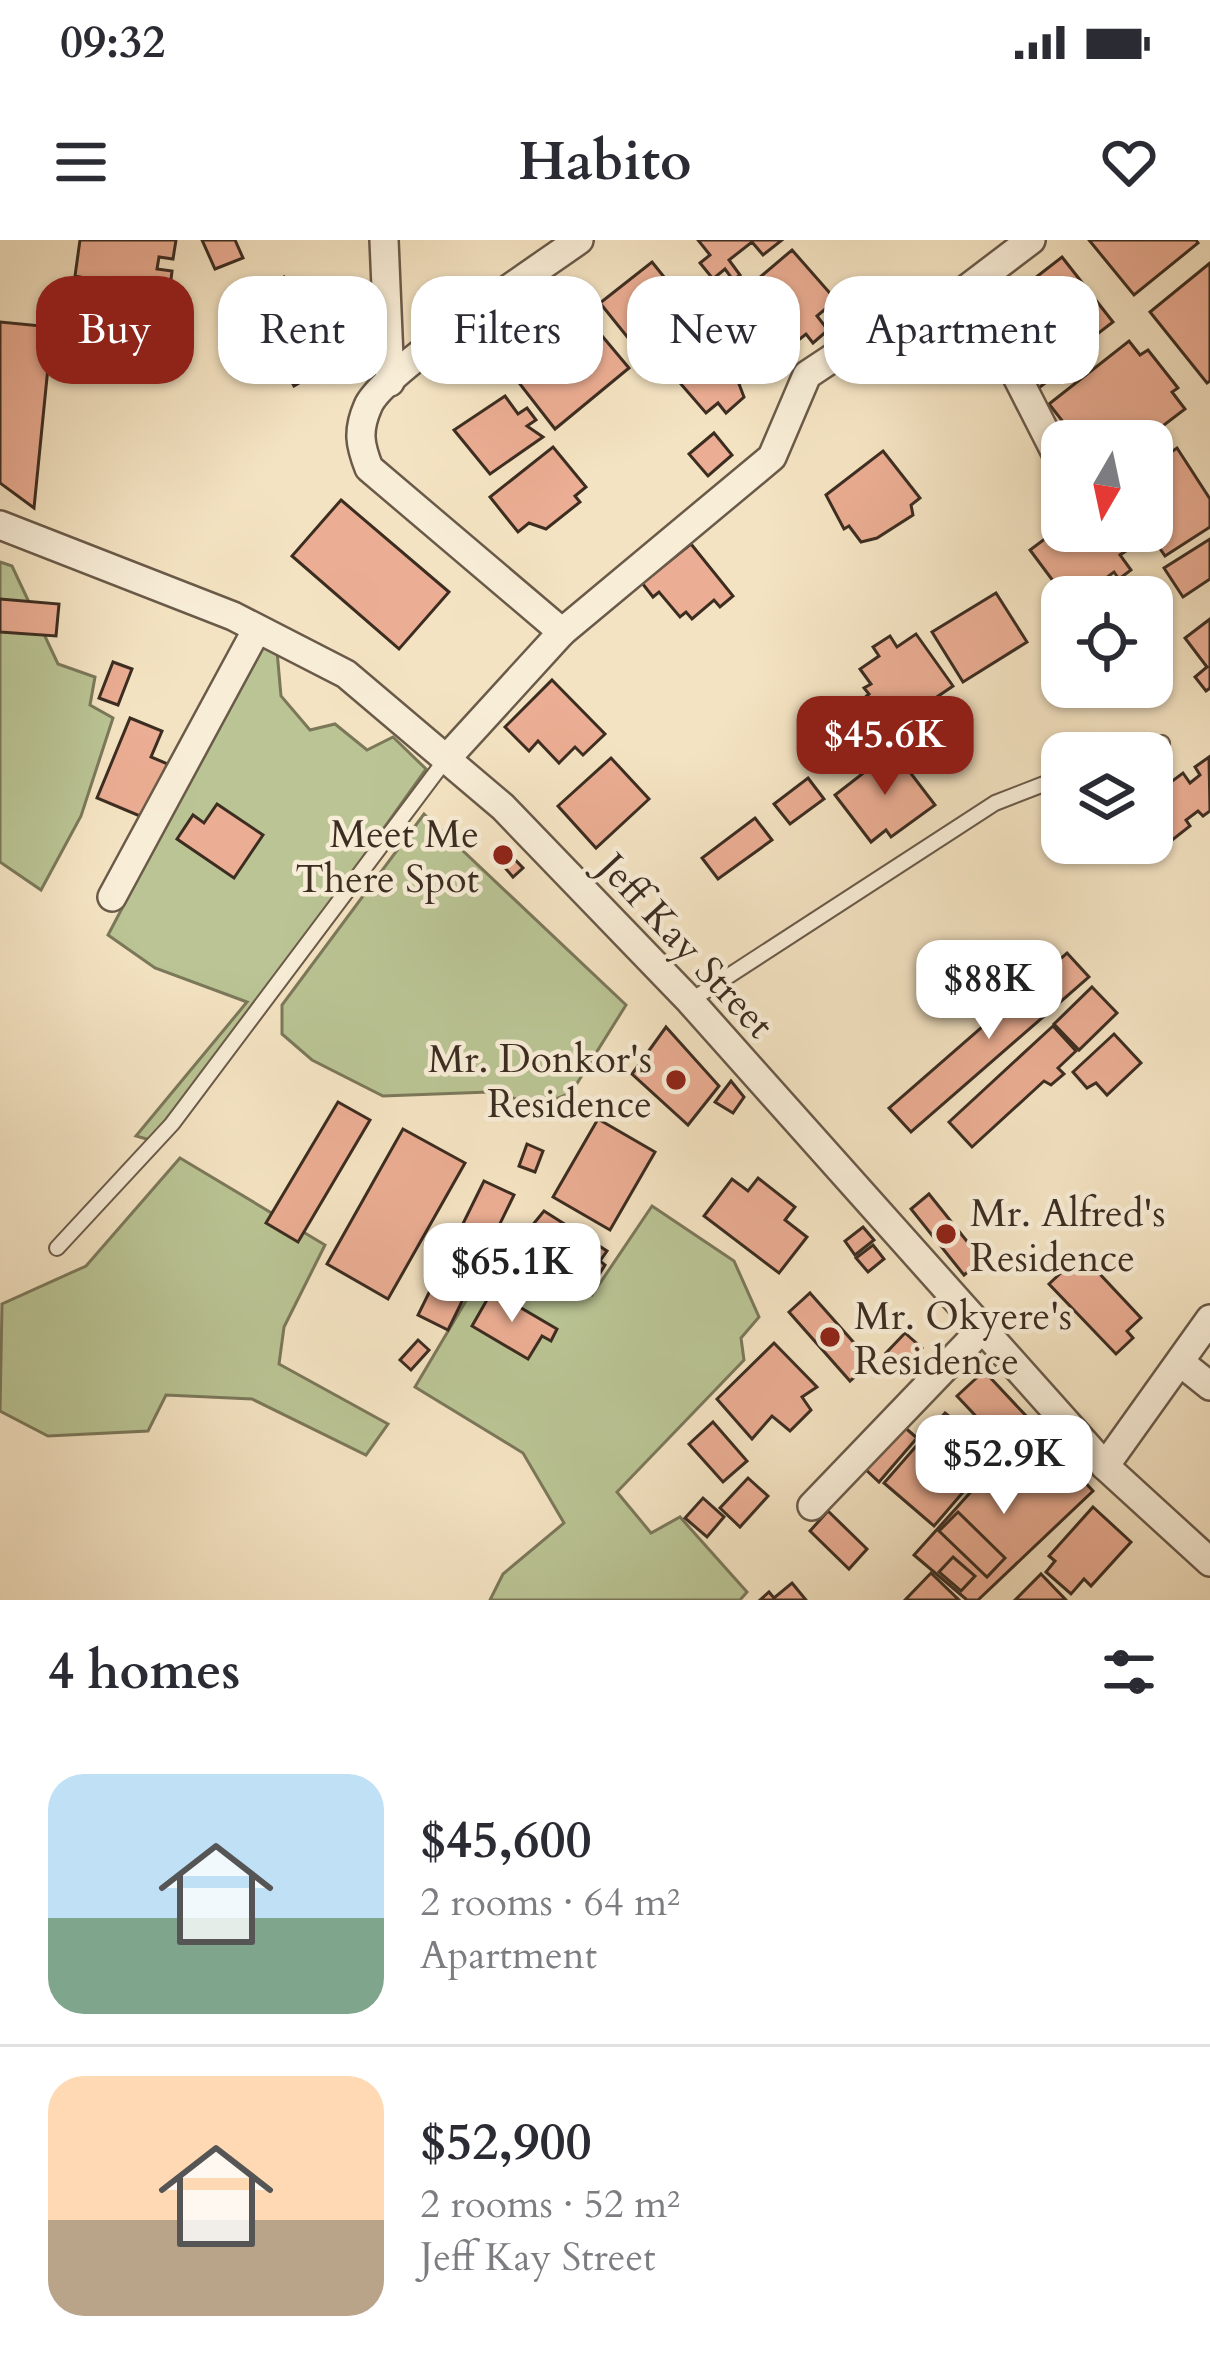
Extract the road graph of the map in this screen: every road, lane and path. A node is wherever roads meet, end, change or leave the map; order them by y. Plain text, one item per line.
1 (384, 240) edge
2 (579, 240) edge
3 (1031, 240) edge
4 (984, 276) edge
5 (824, 364) edge
6 (390, 382) junction
7 (1021, 384) edge
8 (1041, 424) edge
9 (0, 525) edge
10 (257, 629) junction
11 (562, 632) junction
12 (446, 759) junction
13 (1041, 784) edge
14 (112, 896) dead end
15 (690, 1001) junction
16 (57, 1248) dead end
17 (1210, 1319) edge
18 (980, 1330) junction
19 (1180, 1362) junction
20 (1210, 1386) edge
21 (1105, 1466) junction
22 (812, 1506) dead end
23 (1210, 1562) edge

1 - 6 street
2 - 6 street
3 - 4 street
5 - 11 street
6 - 11 street
7 - 8 street
9 - 10 street, Jeff Kay Street
10 - 12 street, Jeff Kay Street
10 - 14 street
11 - 12 street
12 - 15 street, Jeff Kay Street
12 - 16 lane
13 - 15 lane
15 - 18 street, Jeff Kay Street
17 - 19 street
18 - 21 street, Jeff Kay Street
18 - 22 street
19 - 20 street
19 - 21 street
21 - 23 street, Jeff Kay Street

